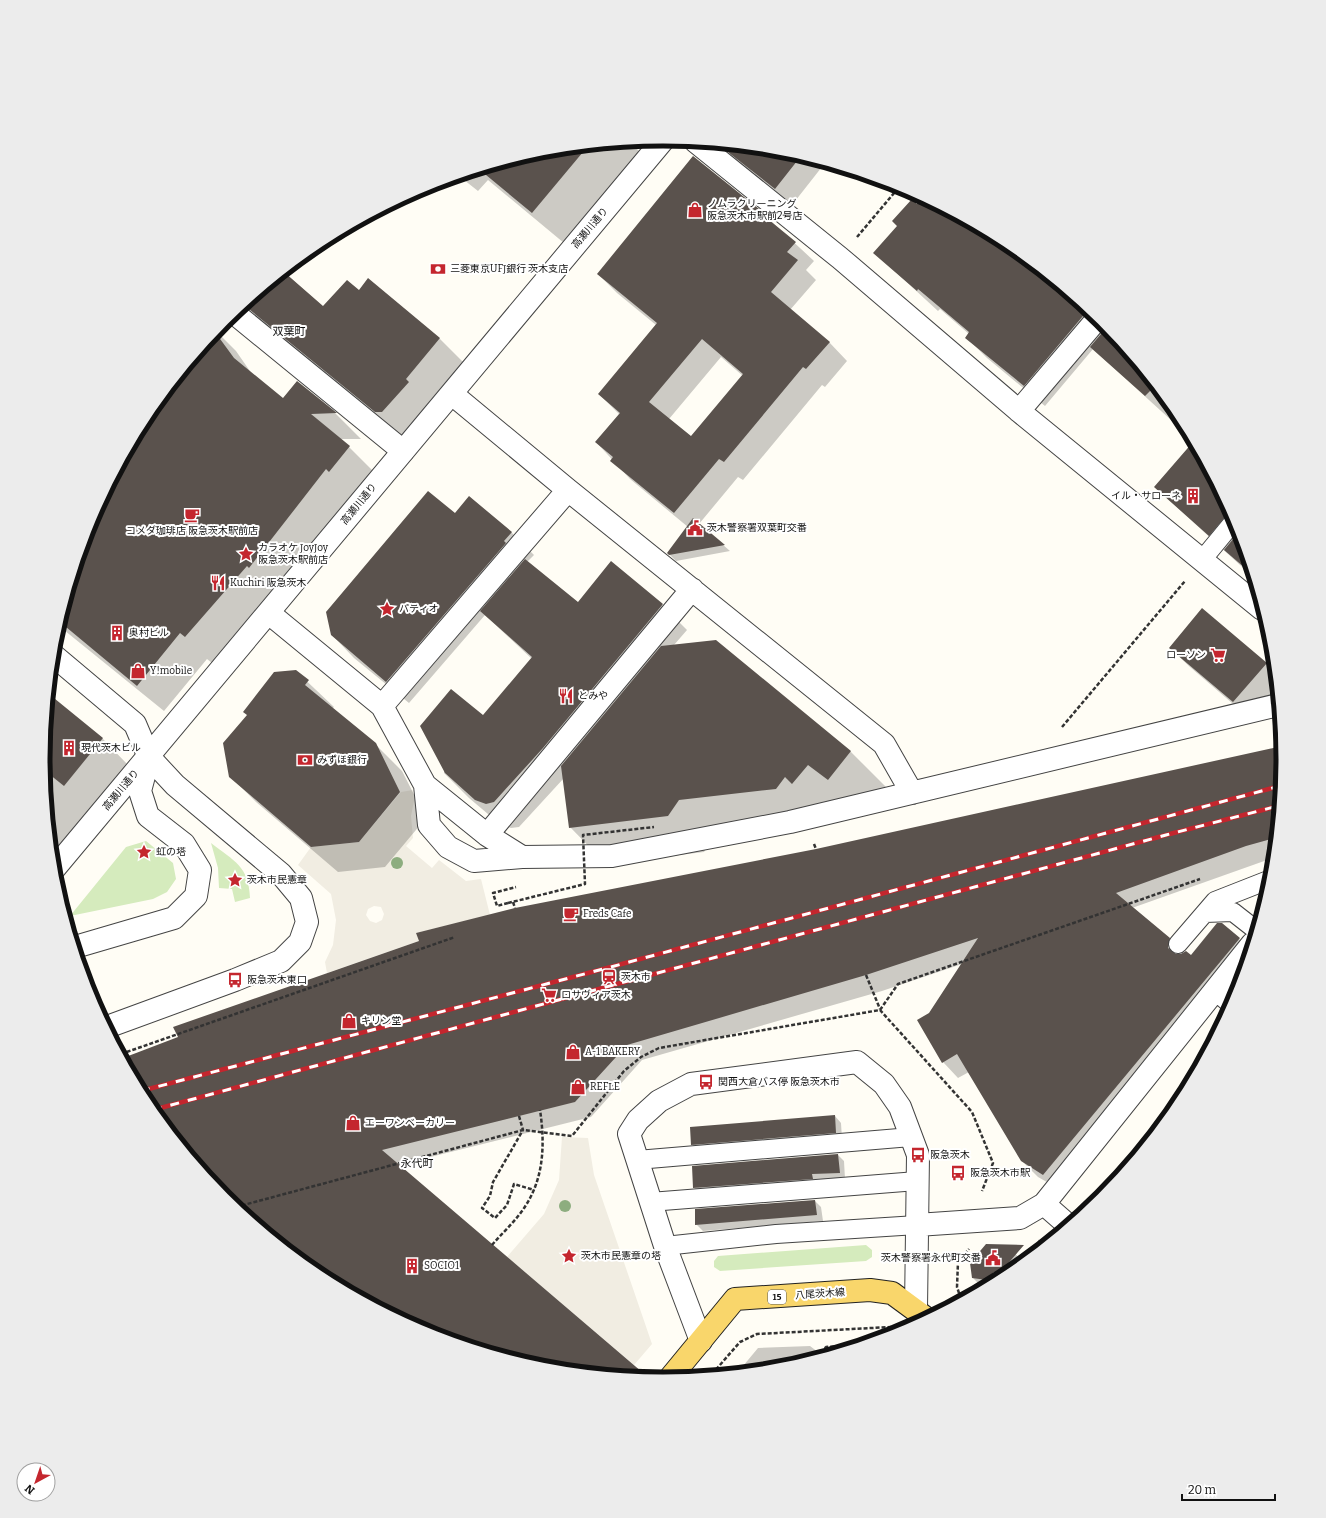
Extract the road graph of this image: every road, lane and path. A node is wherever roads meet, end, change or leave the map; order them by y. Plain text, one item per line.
1 (658, 146) edge
2 (702, 147) edge
3 (895, 192) edge
4 (840, 258) junction
5 (239, 317) edge
6 (1093, 323) edge
7 (452, 394) junction
8 (1019, 411) junction
9 (403, 451) junction
10 (568, 490) junction
11 (1230, 526) edge
12 (1202, 560) junction
13 (692, 589) junction
14 (1256, 604) edge
15 (270, 614) junction
16 (58, 660) edge
17 (382, 706) junction
18 (1274, 706) edge
19 (1059, 731) dead end
20 (149, 757) junction
21 (425, 785) junction
22 (912, 793) junction
23 (654, 826) dead end
24 (487, 835) junction
25 (522, 857) junction
26 (59, 863) edge
27 (1206, 877) dead end
28 (1263, 882) edge
29 (523, 885) dead end
30 (513, 902) junction
31 (515, 908) dead end
32 (1205, 913) junction
33 (1252, 927) edge
34 (455, 937) dead end
35 (1178, 944) dead end
36 (80, 946) edge
37 (1243, 955) edge
38 (866, 975) dead end
39 (1216, 989) junction
40 (1227, 999) edge
41 (111, 1026) edge
42 (125, 1053) edge
43 (540, 1110) dead end
44 (519, 1116) dead end
45 (523, 1130) junction
46 (572, 1136) dead end
47 (911, 1137) junction
48 (636, 1160) junction
49 (917, 1181) junction
50 (534, 1190) junction
51 (650, 1202) junction
52 (1044, 1204) junction
53 (243, 1205) edge
54 (1065, 1222) edge
55 (917, 1225) junction
56 (973, 1244) dead end
57 (492, 1245) dead end
58 (665, 1246) junction
59 (960, 1295) edge
60 (921, 1314) edge
61 (893, 1327) edge
62 (701, 1341) junction
63 (837, 1346) edge
64 (823, 1351) edge
65 (716, 1370) edge
66 (675, 1372) edge

1 - 7 street, 高瀬川通り
2 - 4 street
3 - 4 path
4 - 8 street
5 - 9 street
6 - 8 street
7 - 9 street, 高瀬川通り
7 - 10 street
8 - 12 street
9 - 15 street, 高瀬川通り
10 - 13 street
10 - 17 street
11 - 12 lane
12 - 14 street
12 - 19 path
13 - 22 street
13 - 24 street
15 - 17 street
15 - 20 street, 高瀬川通り
16 - 20 street
17 - 21 street
18 - 22 street
20 - 26 street, 高瀬川通り
20 - 36 street
20 - 41 street
21 - 24 street
21 - 25 street
22 - 25 street
23 - 30 path, bridge
24 - 25 street
27 - 38 path
28 - 32 lane
29 - 30 path
30 - 31 path
32 - 33 lane
32 - 35 lane
34 - 42 path
37 - 39 street
39 - 40 street
39 - 52 street
43 - 50 path, bridge
44 - 45 path
45 - 46 path
45 - 50 path
45 - 53 path
47 - 48 lane
47 - 48 street
47 - 49 street
48 - 51 street
49 - 51 lane
49 - 55 street
50 - 57 path, bridge
51 - 58 street
52 - 54 street
52 - 55 street
55 - 58 lane
55 - 60 street
56 - 59 path
58 - 62 street
60 - 62 main road, 八尾茨木線 / 15
61 - 65 path
62 - 66 main road, 八尾茨木線 / 15
63 - 64 path

